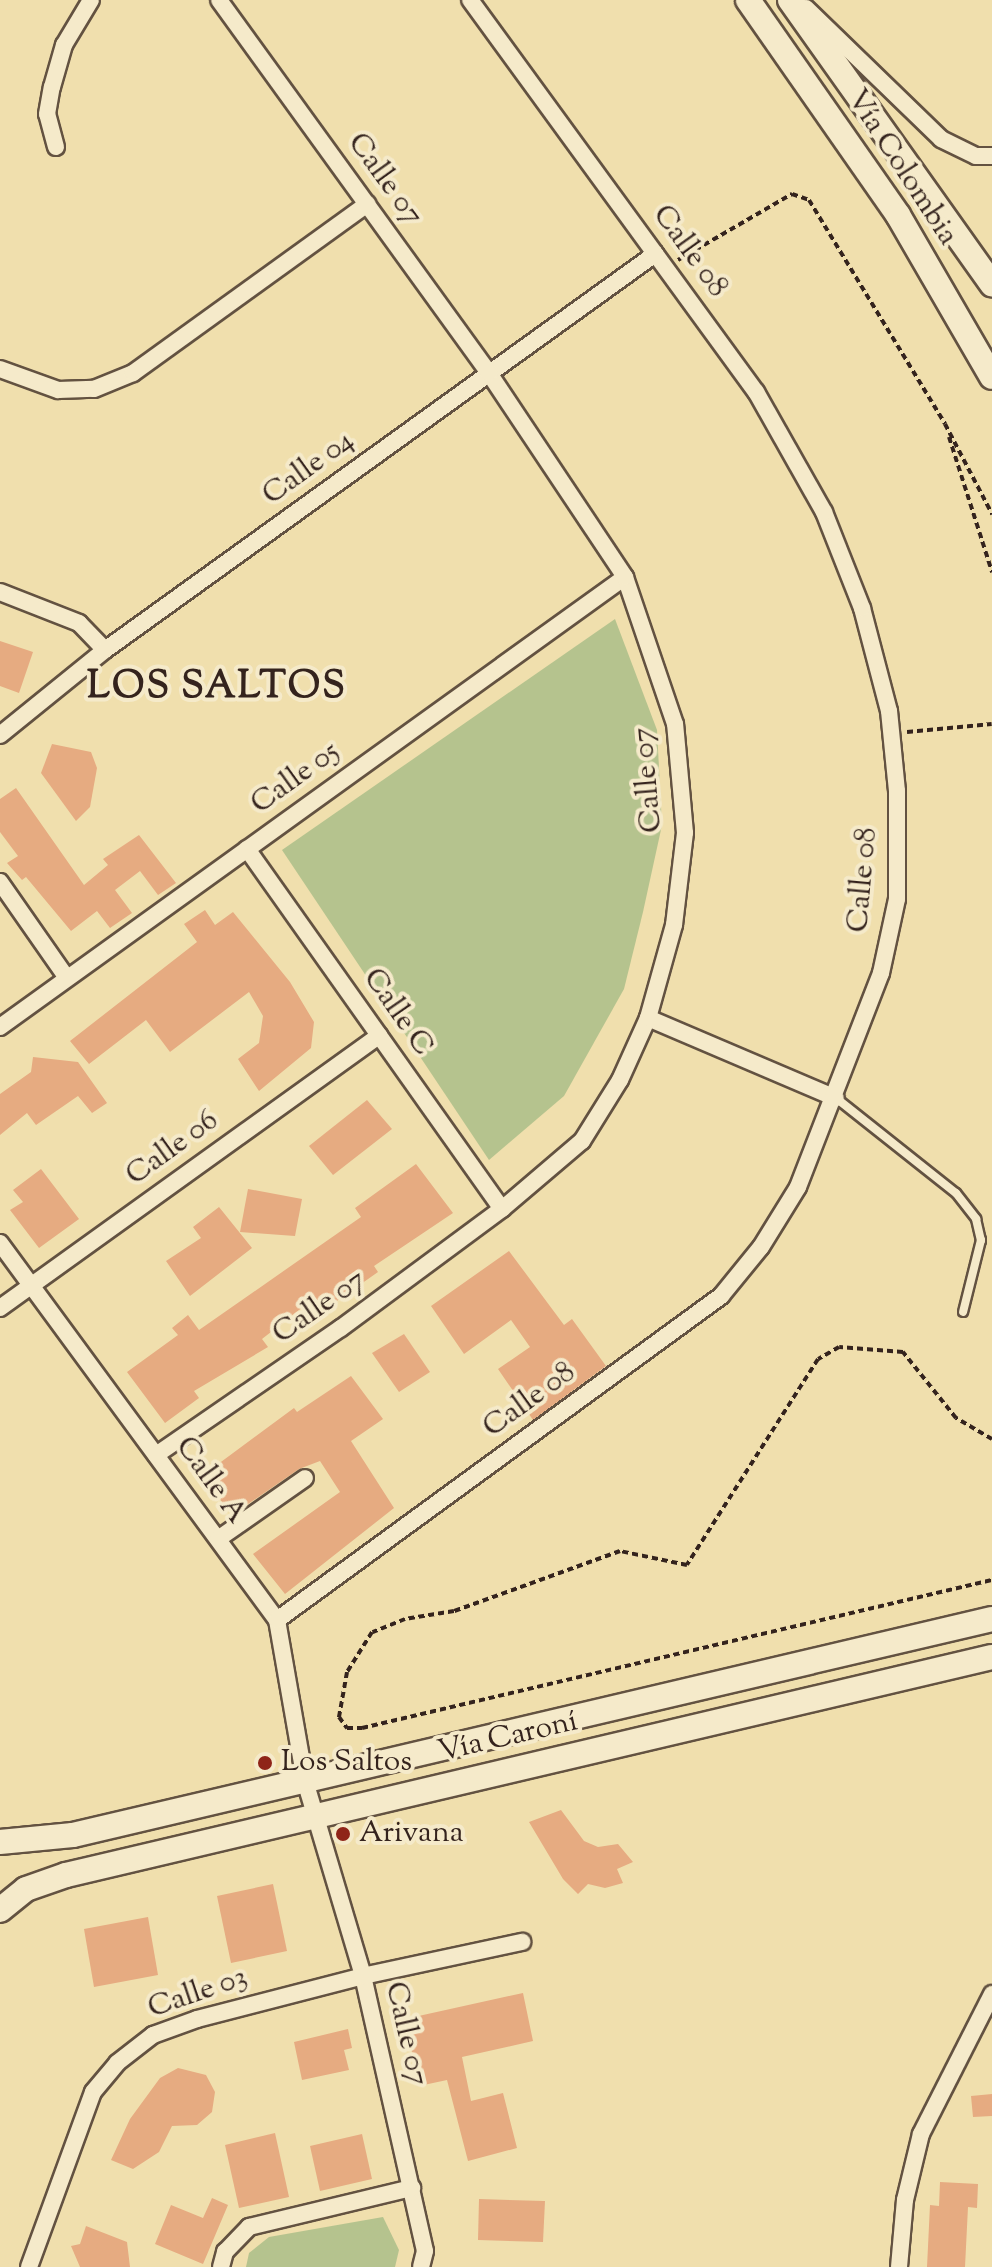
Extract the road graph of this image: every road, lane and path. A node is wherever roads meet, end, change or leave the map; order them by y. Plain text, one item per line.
1 (91, 0) edge
2 (219, 0) edge
3 (470, 0) edge
4 (748, 0) edge
5 (790, 0) edge
6 (798, 0) edge
7 (56, 147) dead end
8 (992, 156) edge
9 (367, 204) junction
10 (660, 260) junction
11 (992, 284) edge
12 (0, 369) edge
13 (489, 373) junction
14 (992, 377) edge
15 (945, 424) junction
16 (992, 514) edge
17 (992, 572) edge
18 (625, 577) junction
19 (0, 592) edge
20 (105, 650) junction
21 (992, 724) edge
22 (891, 733) junction
23 (0, 735) edge
24 (247, 849) junction
25 (0, 882) edge
26 (67, 978) junction
27 (648, 1018) junction
28 (0, 1027) edge
29 (379, 1036) junction
30 (836, 1098) junction
31 (502, 1209) junction
32 (0, 1243) edge
33 (31, 1285) junction
34 (0, 1308) edge
35 (963, 1312) dead end
36 (992, 1439) edge
37 (156, 1455) junction
38 (305, 1478) dead end
39 (218, 1539) junction
40 (992, 1580) edge
41 (992, 1619) edge
42 (277, 1620) junction
43 (992, 1657) edge
44 (305, 1781) junction
45 (315, 1816) junction
46 (0, 1842) edge
47 (0, 1910) edge
48 (522, 1942) dead end
49 (363, 1976) junction
50 (992, 1994) edge
51 (412, 2188) junction
52 (29, 2267) edge
53 (221, 2267) edge
54 (421, 2267) edge
55 (899, 2267) edge

1 - 7 street
2 - 9 street, Calle 07
3 - 10 street, Calle 08
4 - 14 main road, Vía Colombia
5 - 11 main road, Vía Colombia
6 - 8 street
9 - 12 street
9 - 13 street, Calle 07
10 - 13 street, Calle 04
10 - 15 path
10 - 22 street, Calle 08
13 - 18 street, Calle 07
13 - 20 street, Calle 04
15 - 16 path
15 - 17 path
18 - 24 street, Calle 05
18 - 27 street, Calle 07
19 - 20 street
20 - 23 street, Calle 04
21 - 22 path
22 - 30 street, Calle 08
24 - 26 street, Calle 05
24 - 29 street, Calle C
25 - 26 street
26 - 28 street, Calle 05
27 - 30 street
27 - 31 street, Calle 07
29 - 31 street, Calle C
29 - 33 street, Calle 06
30 - 35 lane
30 - 42 street, Calle 08
31 - 37 street, Calle 07
32 - 33 street, Calle A
33 - 34 street, Calle 06
33 - 37 street, Calle A
36 - 40 path
37 - 39 street, Calle A
38 - 39 street
39 - 42 street, Calle A
41 - 44 main road, Vía Caroní
42 - 44 street, Calle A
43 - 45 main road, Vía Caroní
44 - 45 street, Calle 07
44 - 46 main road, Vía Caroní
45 - 47 main road, Vía Caroní
45 - 49 street, Calle 07
48 - 49 street, Calle 03
49 - 51 street, Calle 07
49 - 52 street, Calle 03
50 - 55 street
51 - 53 street
51 - 54 street, Calle 07

